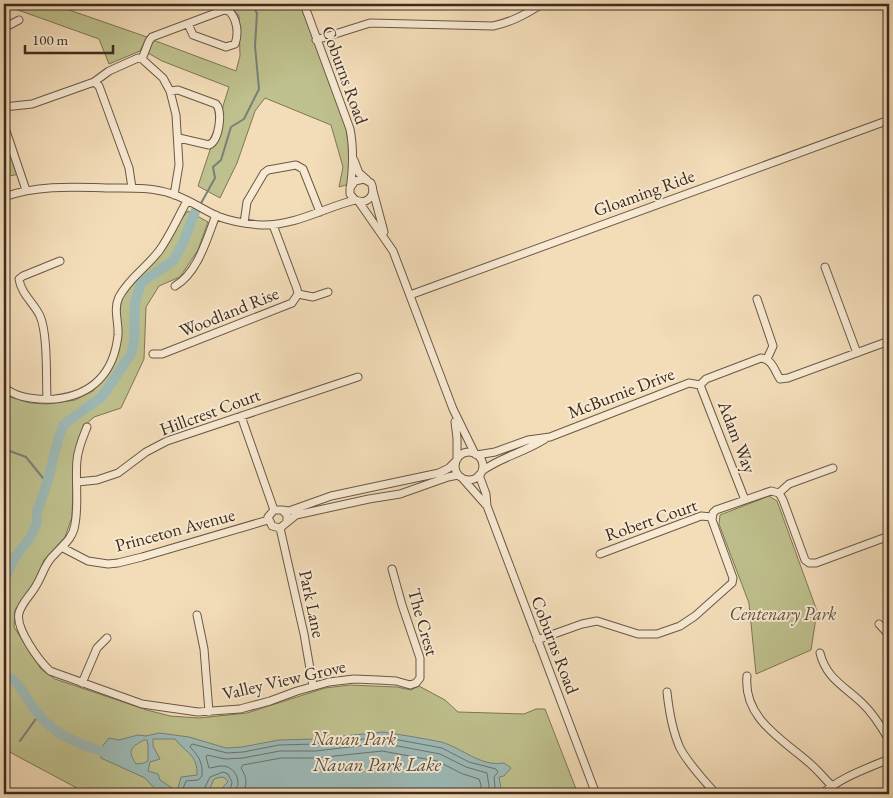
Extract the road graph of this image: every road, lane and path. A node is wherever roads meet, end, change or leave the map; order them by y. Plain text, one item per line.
1 (304, 4) edge
2 (542, 4) edge
3 (19, 20) dead end
4 (188, 24) junction
5 (4, 28) edge
6 (316, 40) junction
7 (142, 59) junction
8 (94, 82) junction
9 (170, 91) junction
10 (4, 107) edge
11 (889, 120) edge
12 (4, 125) edge
13 (179, 138) junction
14 (353, 158) junction
15 (368, 181) junction
16 (132, 188) junction
17 (350, 189) junction
18 (26, 190) junction
19 (373, 191) junction
20 (174, 194) junction
21 (4, 197) edge
22 (187, 201) junction
23 (357, 201) junction
24 (336, 204) junction
25 (320, 212) junction
26 (216, 216) junction
27 (244, 223) junction
28 (273, 225) junction
29 (386, 238) junction
30 (60, 261) dead end
31 (825, 267) dead end
32 (175, 286) dead end
33 (328, 292) dead end
34 (298, 294) junction
35 (410, 295) junction
36 (757, 299) dead end
37 (889, 341) edge
38 (857, 353) junction
39 (153, 354) dead end
40 (767, 359) junction
41 (358, 377) dead end
42 (700, 385) junction
43 (4, 387) edge
44 (46, 399) junction
45 (452, 409) junction
46 (240, 416) junction
47 (87, 427) dead end
48 (550, 437) junction
49 (476, 454) junction
50 (456, 461) junction
51 (833, 468) dead end
52 (480, 473) junction
53 (460, 477) junction
54 (77, 482) junction
55 (779, 493) junction
56 (745, 500) junction
57 (487, 506) junction
58 (274, 510) junction
59 (282, 510) junction
60 (712, 517) junction
61 (268, 520) junction
62 (287, 522) junction
63 (280, 528) junction
64 (889, 536) edge
65 (63, 548) junction
66 (600, 554) dead end
67 (392, 569) dead end
68 (197, 615) dead end
69 (879, 624) dead end
70 (889, 635) edge
71 (107, 638) dead end
72 (537, 640) junction
73 (820, 653) dead end
74 (746, 676) dead end
75 (82, 683) junction
76 (416, 683) joint
77 (313, 686) junction
78 (667, 692) dead end
79 (208, 712) junction
80 (889, 740) edge
81 (889, 759) edge
82 (832, 786) junction
83 (596, 794) edge
84 (716, 794) edge
85 (822, 794) edge

1 - 6 street, Coburns Road
2 - 6 street
3 - 5 street
4 - 4 street
4 - 7 street
6 - 14 street, Coburns Road
7 - 8 street
7 - 9 street
8 - 10 street
8 - 16 street
9 - 13 street
9 - 13 street
11 - 35 street, Gloaming Ride
12 - 18 street
13 - 20 street
14 - 15 street, Coburns Road
14 - 17 street, Coburns Road
15 - 17 street
15 - 19 street
16 - 18 street
16 - 20 street
17 - 23 street
17 - 24 street
18 - 21 street
19 - 23 street
19 - 29 street
20 - 22 street
22 - 26 street
22 - 44 street
23 - 24 street
23 - 29 street
24 - 25 street
25 - 27 street
25 - 28 street
26 - 27 street
26 - 32 street
27 - 28 street
28 - 34 street, Woodland Rise
29 - 35 street
30 - 44 street
31 - 38 street
33 - 34 street
34 - 39 street, Woodland Rise
35 - 45 street
36 - 40 street
37 - 38 street
38 - 40 street
40 - 42 street, McBurnie Drive
41 - 46 street, Hillcrest Court
42 - 48 street, McBurnie Drive
42 - 56 street, Adam Way
43 - 44 street
45 - 49 street
45 - 50 street
46 - 54 street, Hillcrest Court
46 - 58 street
47 - 54 street, Valley View Grove
48 - 49 street, McBurnie Drive
48 - 52 street, McBurnie Drive
49 - 50 street
49 - 52 street
50 - 53 street
50 - 59 street
51 - 55 street
52 - 53 street
52 - 57 street, Coburns Road
53 - 57 street, Coburns Road
53 - 62 street
54 - 65 street, Valley View Grove
55 - 56 street
55 - 64 street
56 - 60 street
57 - 72 street, Coburns Road
58 - 59 street
58 - 61 street
59 - 62 street
60 - 66 street, Robert Court
60 - 72 street
61 - 63 street
61 - 65 street, Princeton Avenue
62 - 63 street
63 - 77 street, Park Lane
65 - 75 street, Valley View Grove
67 - 76 street, The Crest
68 - 79 street
69 - 70 street
71 - 75 street
72 - 83 street, Coburns Road
73 - 80 street
74 - 82 street
75 - 79 street, Valley View Grove
76 - 77 street, Valley View Grove
77 - 79 street, Valley View Grove
78 - 84 street
81 - 82 street
82 - 85 street

